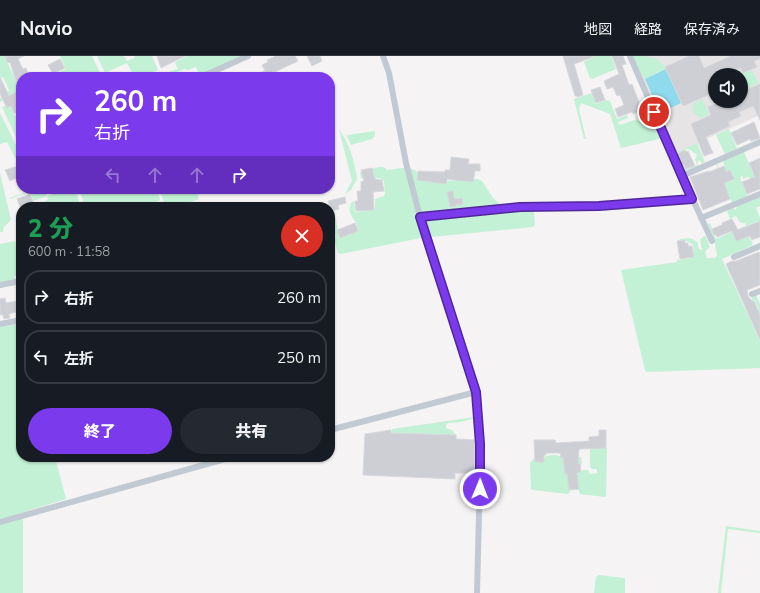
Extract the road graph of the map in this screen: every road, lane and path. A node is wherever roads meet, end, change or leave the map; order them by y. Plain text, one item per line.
1 (248, 56) edge
2 (384, 56) edge
3 (630, 56) edge
4 (212, 72) edge
5 (760, 142) edge
6 (682, 176) junction
7 (760, 194) edge
8 (692, 199) junction
9 (420, 217) junction
10 (701, 218) junction
11 (712, 241) dead end
12 (760, 246) edge
13 (734, 257) dead end
14 (16, 282) edge
15 (0, 285) edge
16 (760, 291) edge
17 (752, 294) dead end
18 (16, 321) edge
19 (0, 324) edge
20 (476, 392) junction
21 (335, 429) edge
22 (214, 462) edge
23 (0, 522) edge
24 (477, 593) edge

1 - 4 street
2 - 9 street
3 - 6 street
5 - 6 street
6 - 8 street
7 - 10 street
8 - 9 street
8 - 10 street
9 - 20 street
10 - 11 street
12 - 13 street
14 - 15 street
16 - 17 street
18 - 19 street
20 - 21 street
20 - 24 street
22 - 23 street

